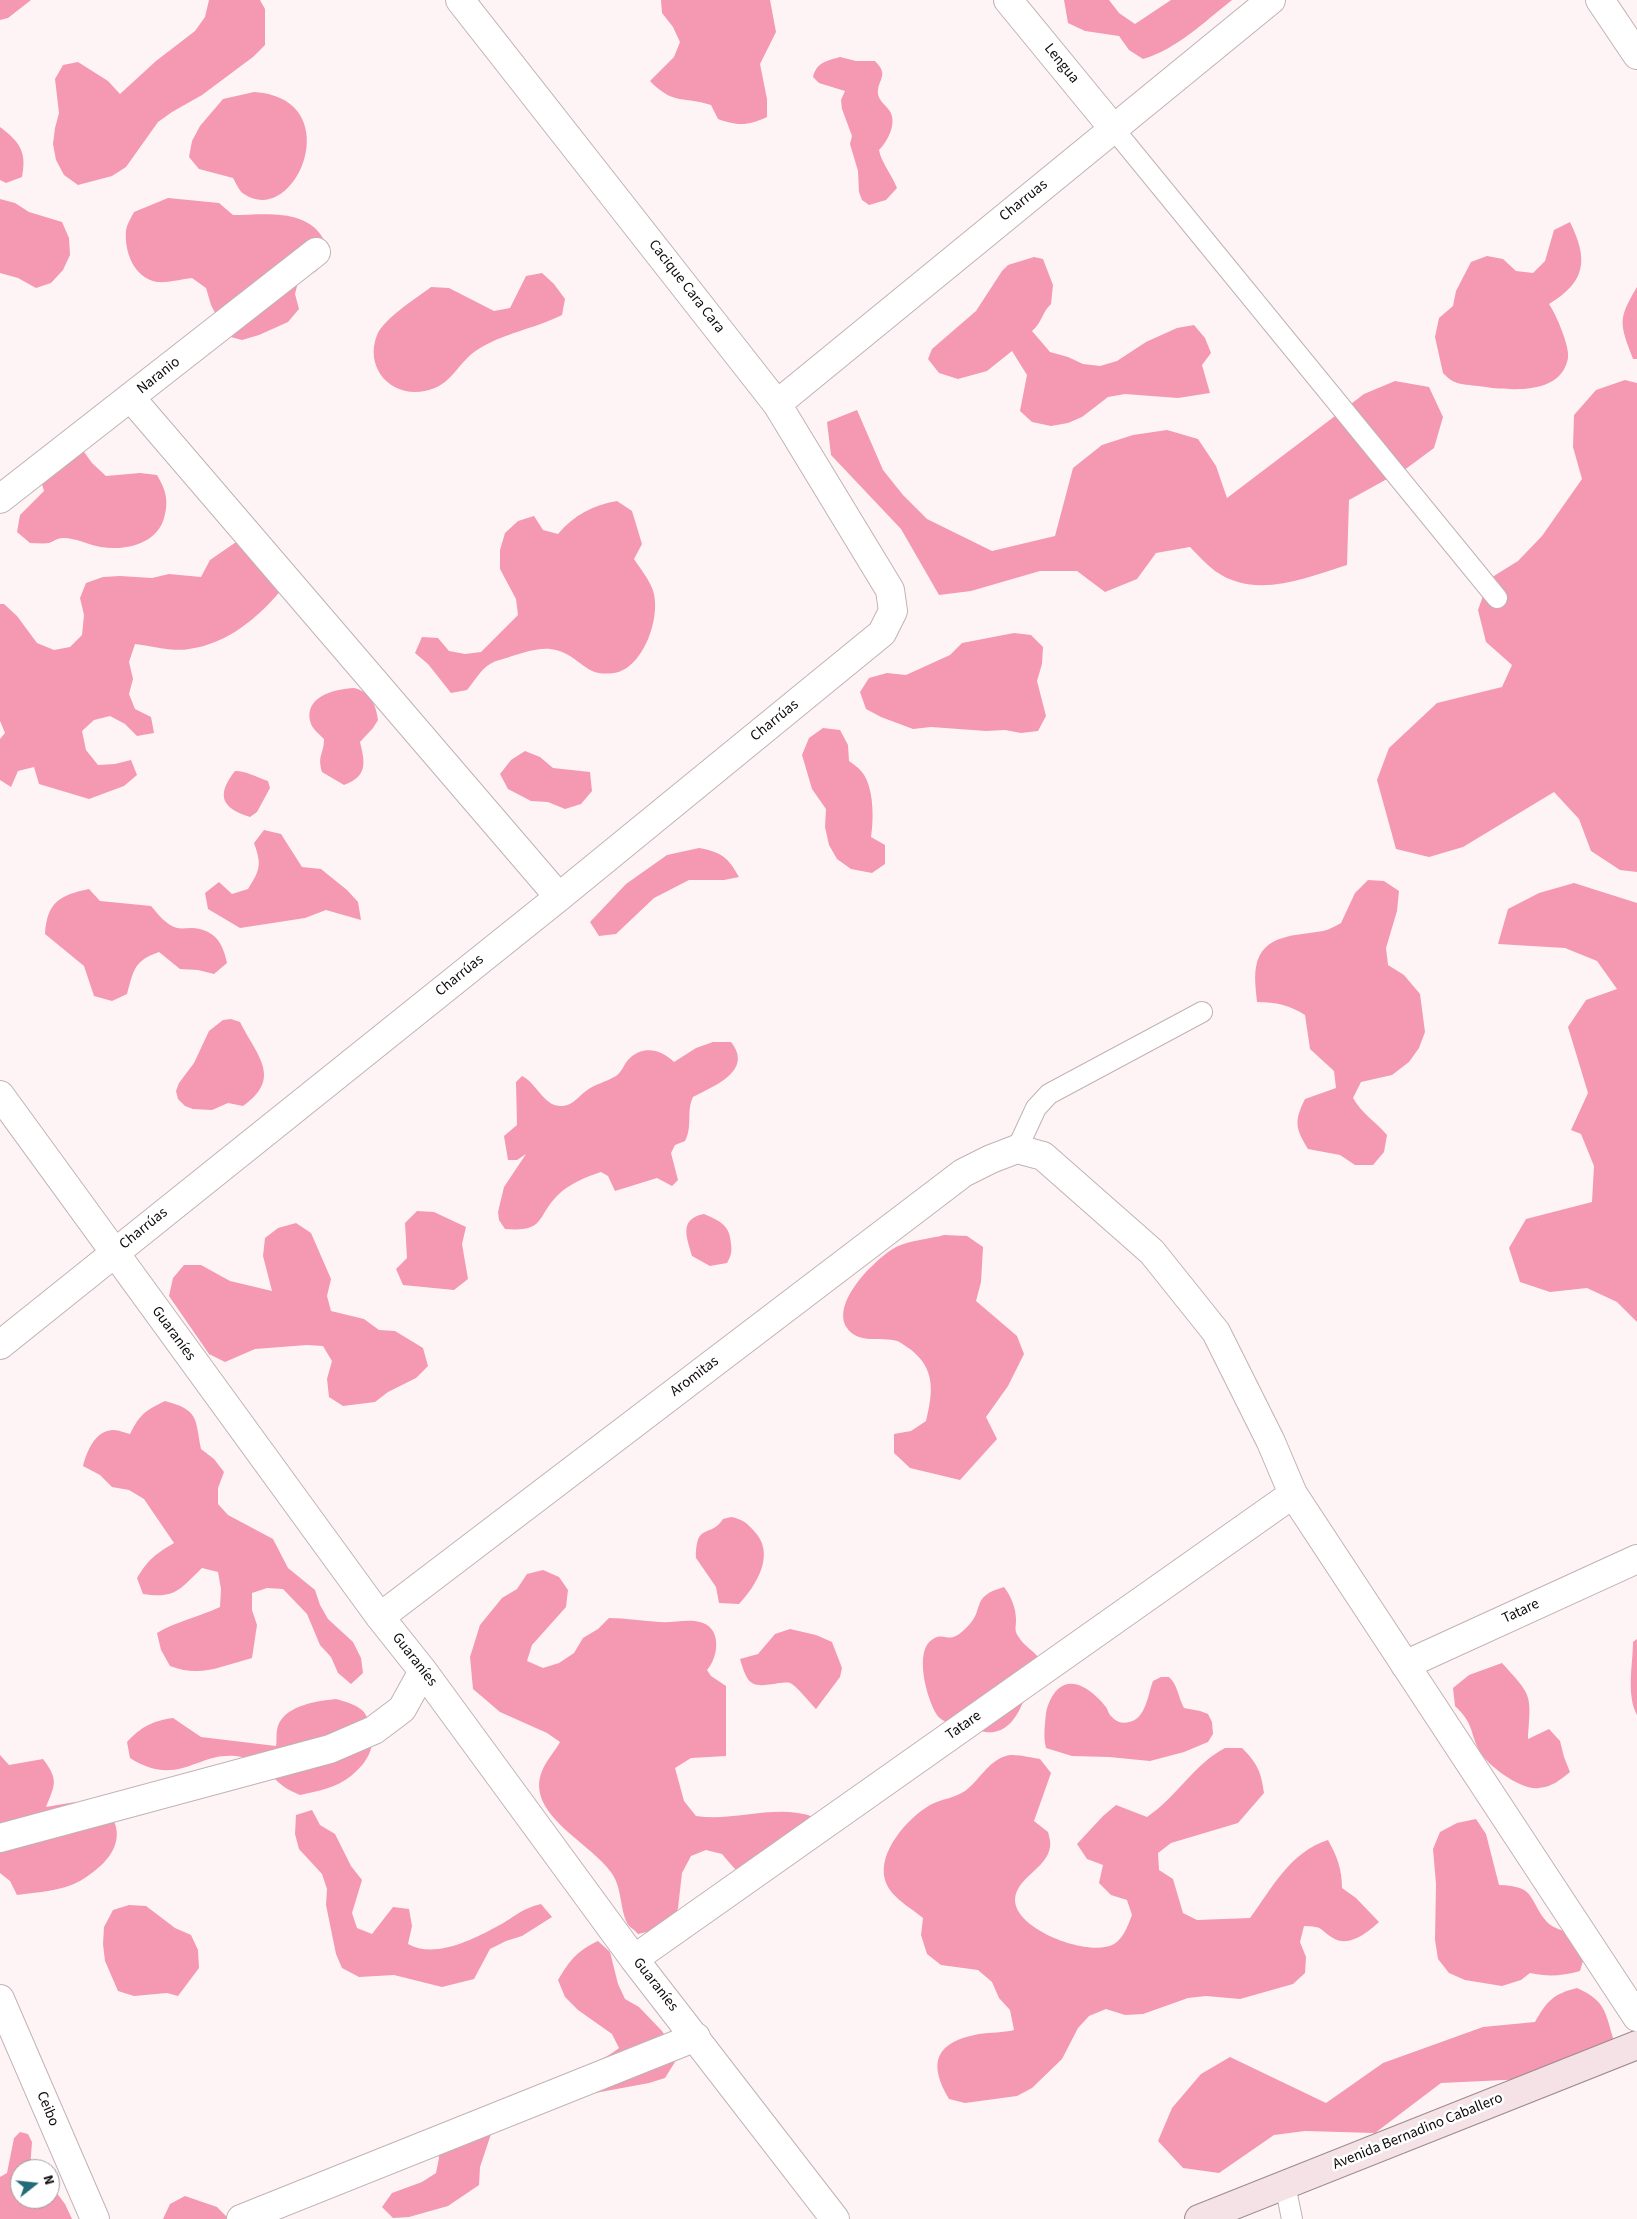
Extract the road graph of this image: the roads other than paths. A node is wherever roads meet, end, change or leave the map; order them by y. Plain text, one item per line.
1 (460, 0) edge
2 (1008, 0) edge
3 (1272, 0) edge
4 (1600, 0) edge
5 (1637, 55) edge
6 (1113, 128) junction
7 (316, 252) dead end
8 (131, 398) junction
9 (777, 404) junction
10 (0, 499) edge
11 (890, 590) joint
12 (1497, 598) dead end
13 (559, 897) junction
14 (1202, 1012) dead end
15 (0, 1095) edge
16 (1017, 1148) junction
17 (114, 1254) junction
18 (0, 1345) edge
19 (1293, 1494) junction
20 (1637, 1559) edge
21 (380, 1616) junction
22 (1405, 1666) junction
23 (423, 1671) junction
24 (0, 1838) edge
25 (634, 1959) junction
26 (0, 1999) edge
27 (1637, 2017) edge
28 (696, 2036) junction
29 (1637, 2045) edge
30 (1285, 2185) junction
31 (95, 2219) edge
32 (241, 2219) edge
33 (835, 2219) edge
34 (1199, 2219) edge
35 (1292, 2219) edge

1 - 9 street, Cacique Cara Cara
2 - 6 street, Lengua
3 - 6 street, Charruas
4 - 5 street
6 - 9 street, Charruas
6 - 12 lane
7 - 8 street, Naranio
8 - 10 street, Naranio
8 - 13 street
9 - 11 street, Cacique Cara Cara
11 - 13 street, Charrúas
13 - 17 street, Charrúas
14 - 16 lane
15 - 17 street, Guaraníes
16 - 19 street
16 - 21 street, Aromitas
17 - 18 street, Charrúas
17 - 21 street, Guaraníes
19 - 22 street
19 - 25 street, Tatare
20 - 22 street, Tatare
21 - 23 street, Guaraníes
22 - 27 street
23 - 24 street
23 - 25 street, Guaraníes
25 - 28 street, Guaraníes
26 - 31 street, Ceibo
28 - 32 street
28 - 33 street, Guaraníes
29 - 30 main road, Avenida Bernadino Caballero
30 - 34 main road, Avenida Bernadino Caballero
30 - 35 lane

